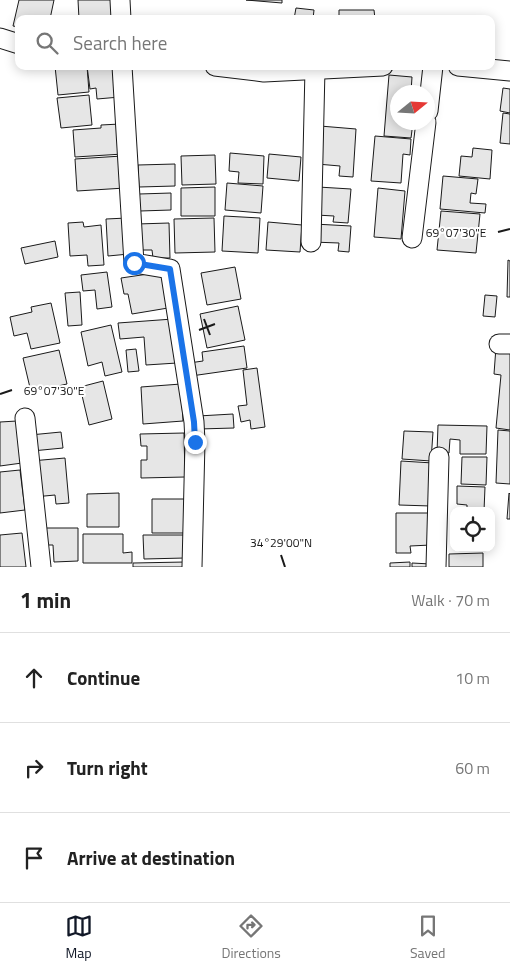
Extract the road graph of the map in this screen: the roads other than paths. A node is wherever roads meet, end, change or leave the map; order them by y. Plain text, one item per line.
1 (120, 0) edge
2 (121, 15) edge
3 (0, 38) edge
4 (15, 43) edge
5 (122, 70) edge
6 (248, 70) edge
7 (315, 70) joint
8 (433, 70) edge
9 (495, 70) edge
10 (510, 71) edge
11 (431, 85) edge
12 (425, 130) edge
13 (412, 238) dead end
14 (311, 242) dead end
15 (25, 418) dead end
16 (439, 457) dead end
17 (41, 567) edge
18 (192, 567) edge
19 (436, 567) edge

1 - 2 street
3 - 4 street
5 - 18 street
6 - 7 street
7 - 14 street
8 - 11 street
9 - 10 street
12 - 13 street
15 - 17 street
16 - 19 street

